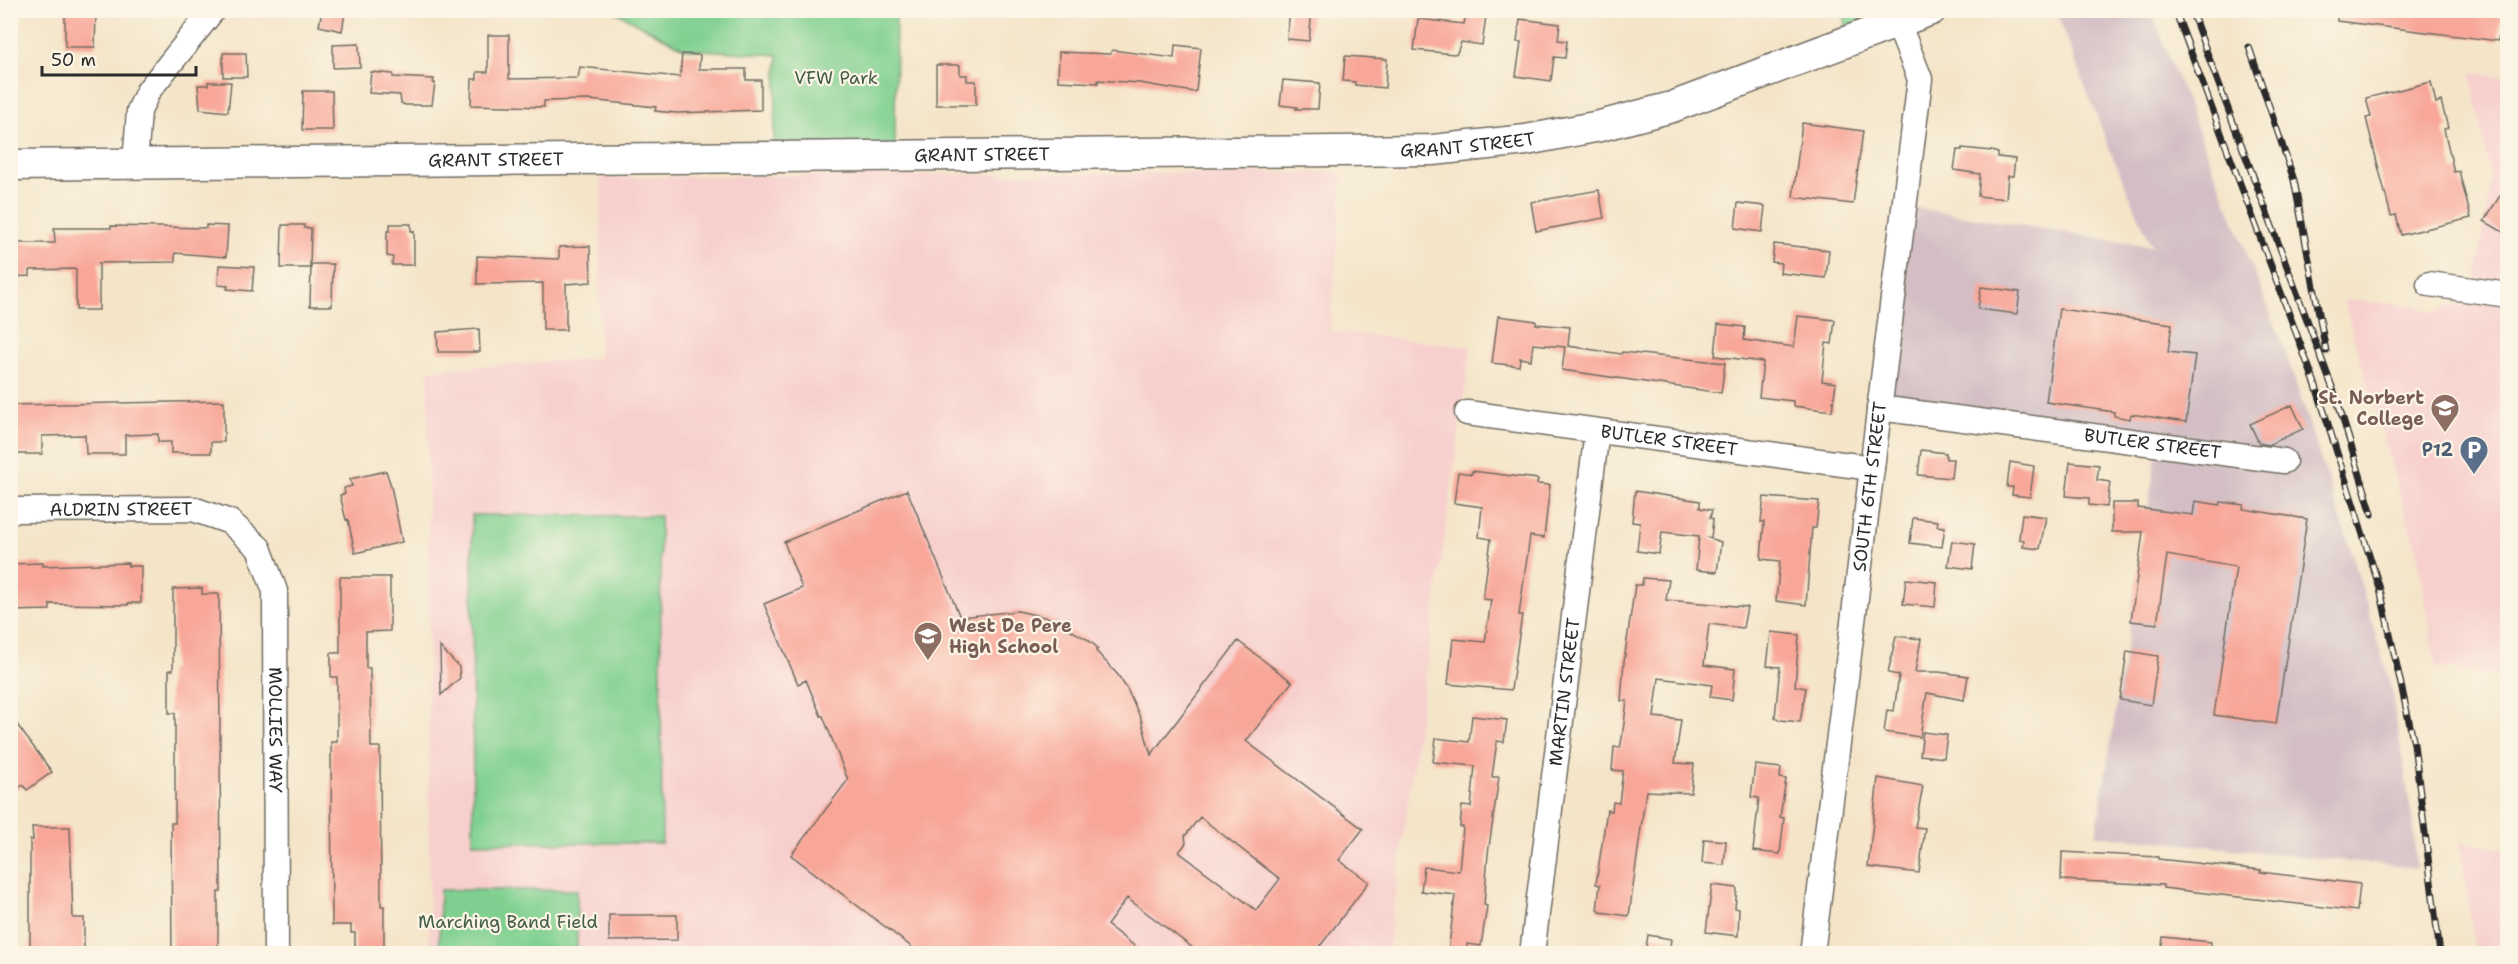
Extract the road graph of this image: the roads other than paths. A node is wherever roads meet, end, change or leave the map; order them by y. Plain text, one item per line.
1 (213, 10) edge
2 (1930, 10) edge
3 (1898, 24) junction
4 (135, 164) junction
5 (10, 165) edge
6 (2429, 284) dead end
7 (2508, 295) edge
8 (1880, 408) junction
9 (1467, 413) dead end
10 (1597, 431) junction
11 (2284, 461) dead end
12 (1872, 468) junction
13 (10, 510) edge
14 (230, 522) joint
15 (276, 954) edge
16 (1532, 954) edge
17 (1812, 954) edge

1 - 4 street
2 - 3 street, GRANT STREET
3 - 4 street, GRANT STREET
3 - 8 street, SOUTH 6TH STREET
4 - 5 street, GRANT STREET
6 - 7 street
8 - 11 street, BUTLER STREET
8 - 12 street, SOUTH 6TH STREET
9 - 10 street, BUTLER STREET
10 - 12 street, BUTLER STREET
10 - 16 street, MARTIN STREET
12 - 17 street, SOUTH 6TH STREET
13 - 14 street, ALDRIN STREET
14 - 15 street, MOLLIES WAY

